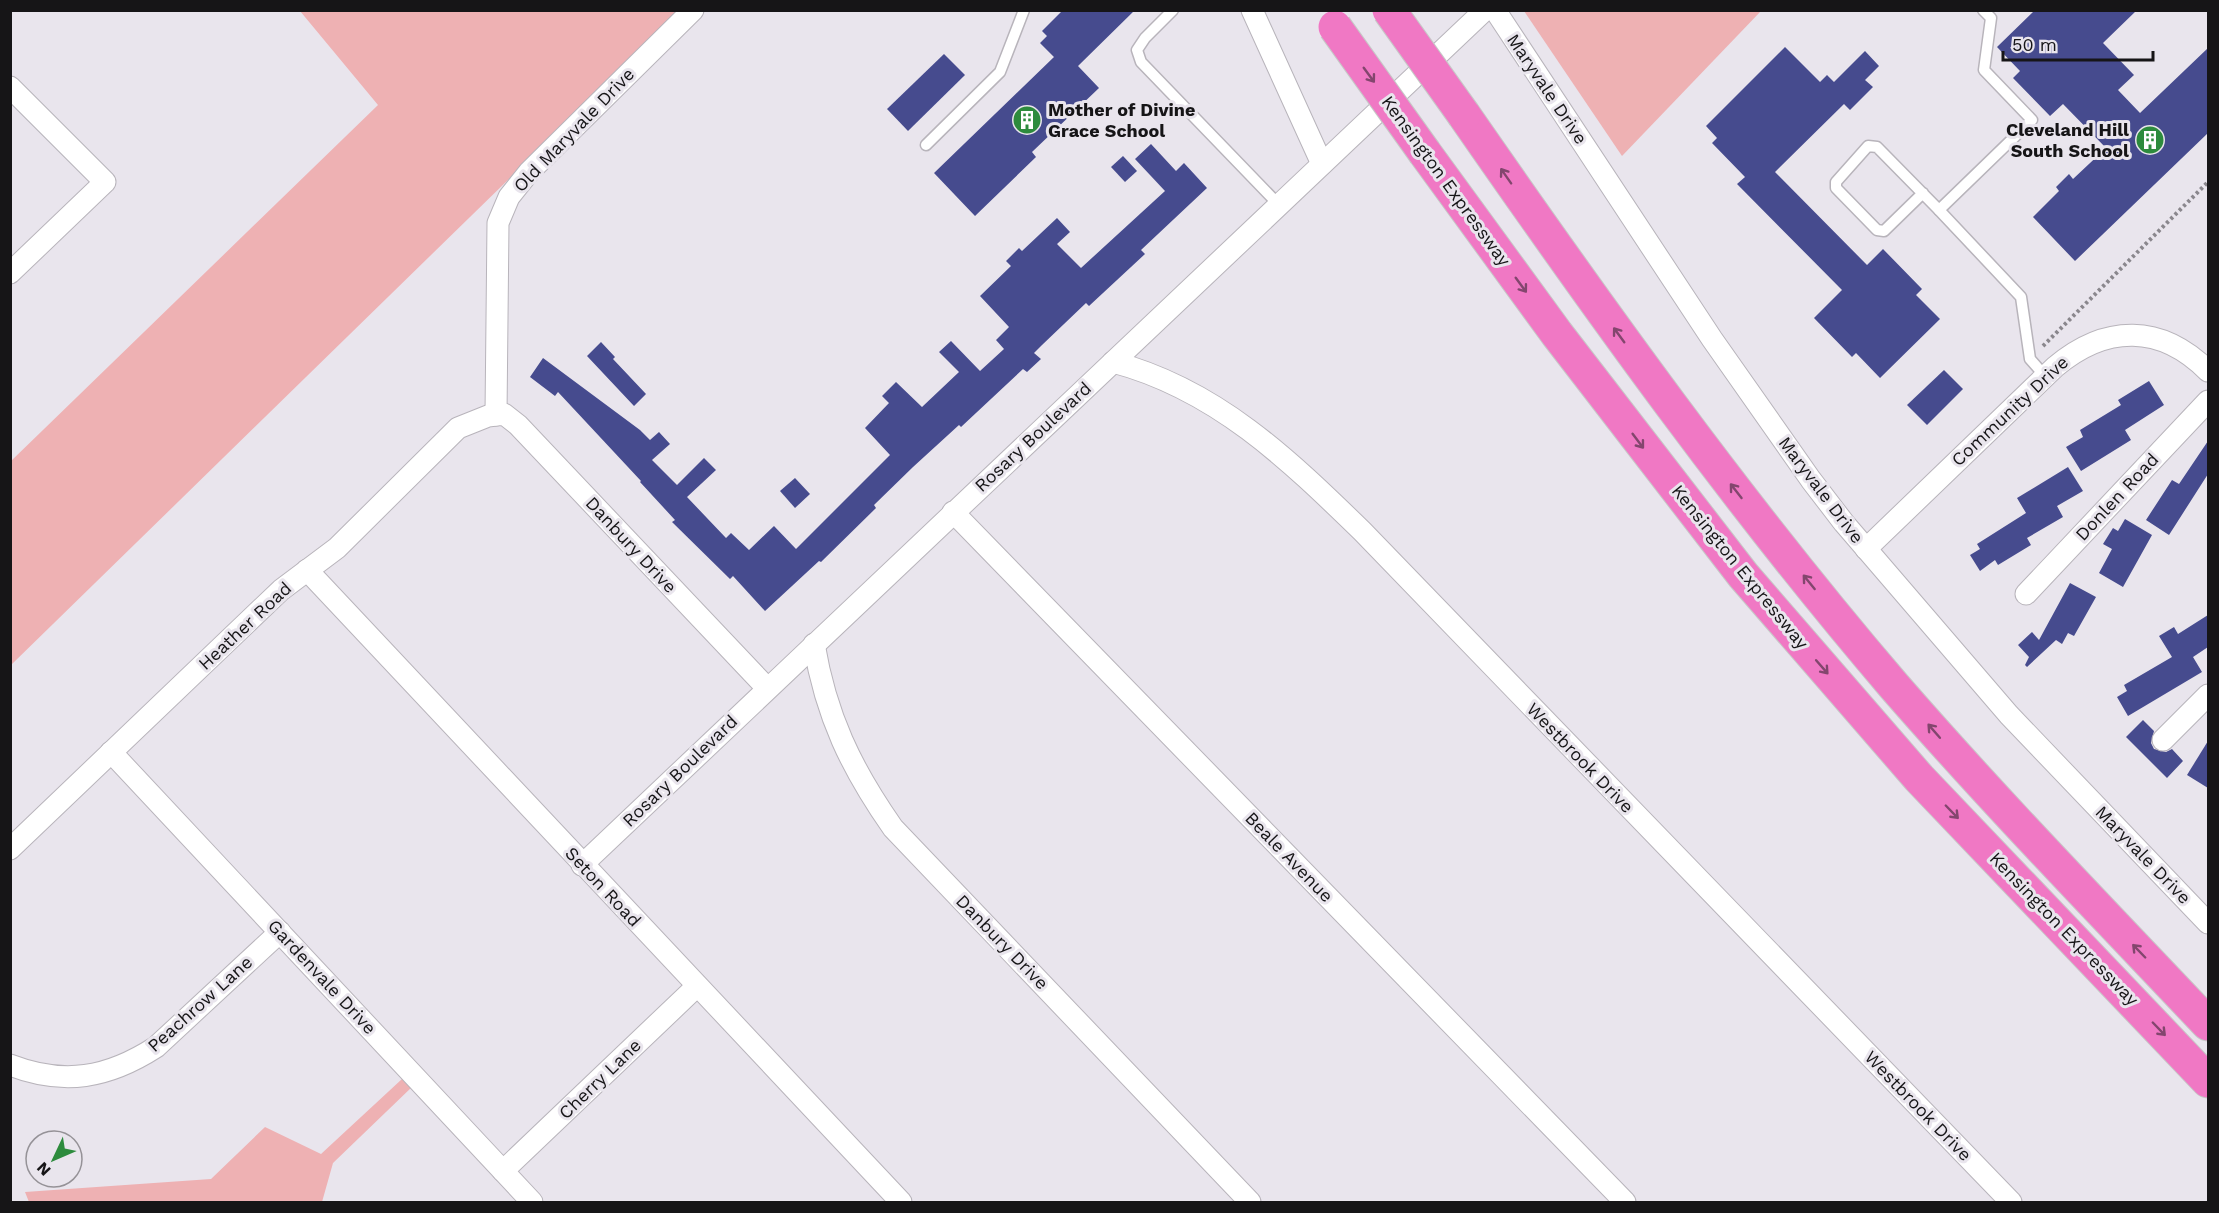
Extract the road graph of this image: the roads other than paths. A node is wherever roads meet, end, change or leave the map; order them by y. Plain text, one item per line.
1 (693, 10) edge
2 (1024, 10) edge
3 (1173, 10) edge
4 (1252, 10) edge
5 (1389, 10) edge
6 (1485, 10) edge
7 (1495, 10) edge
8 (1983, 10) edge
9 (1329, 19) edge
10 (10, 87) edge
11 (926, 146) dead end
12 (1322, 164) junction
13 (1923, 193) junction
14 (1279, 205) junction
15 (1939, 210) junction
16 (10, 273) edge
17 (1113, 362) junction
18 (2208, 371) edge
19 (2045, 376) junction
20 (2208, 401) edge
21 (492, 416) junction
22 (953, 512) junction
23 (1866, 549) junction
24 (307, 570) junction
25 (2025, 594) dead end
26 (814, 644) junction
27 (767, 688) junction
28 (2208, 695) edge
29 (2163, 740) dead end
30 (111, 752) junction
31 (10, 849) edge
32 (582, 865) junction
33 (2208, 923) edge
34 (280, 932) junction
35 (696, 987) junction
36 (2208, 1023) edge
37 (10, 1065) edge
38 (2208, 1081) edge
39 (503, 1171) junction
40 (528, 1201) edge
41 (901, 1203) edge
42 (1250, 1203) edge
43 (1625, 1203) edge
44 (2012, 1203) edge

1 - 21 street, Old Maryvale Drive
2 - 11 lane
3 - 14 lane
4 - 12 street
36 -> 5 highway, bridge
6 - 12 street, Rosary Boulevard
7 - 23 street, Maryvale Drive
8 - 15 lane
9 -> 38 highway, Kensington Expressway, bridge
10 - 16 street
12 - 14 street, Rosary Boulevard
13 - 13 lane
13 - 15 lane
14 - 17 street, Rosary Boulevard
15 - 19 lane
17 - 22 street, Rosary Boulevard
17 - 44 street, Westbrook Drive
18 - 19 street, Community Drive
19 - 23 street, Community Drive
20 - 25 street, Donlen Road
21 - 24 street, Heather Road
21 - 27 street, Danbury Drive
22 - 26 street, Rosary Boulevard
22 - 43 street, Beale Avenue
23 - 33 street, Maryvale Drive
24 - 30 street, Heather Road
24 - 32 street, Seton Road
26 - 27 street, Rosary Boulevard
26 - 42 street, Danbury Drive
27 - 32 street, Rosary Boulevard
28 - 29 street
30 - 31 street, Heather Road
30 - 34 street, Gardenvale Drive
32 - 35 street, Seton Road
34 - 37 street, Peachrow Lane
34 - 39 street, Gardenvale Drive
35 - 39 street, Cherry Lane
35 - 41 street, Seton Road
39 - 40 street, Gardenvale Drive

